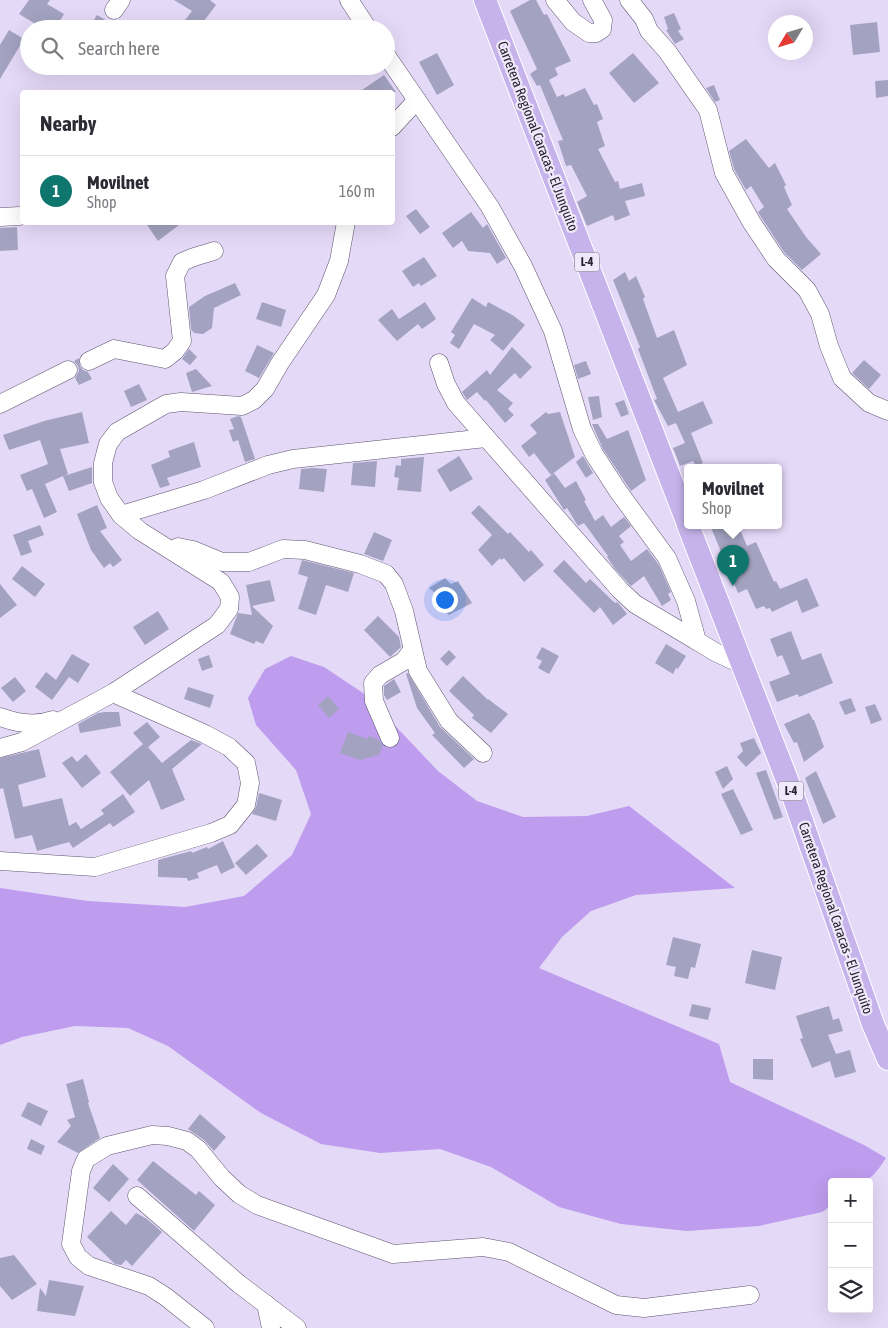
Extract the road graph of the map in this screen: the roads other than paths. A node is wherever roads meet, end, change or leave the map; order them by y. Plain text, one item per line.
1 (349, 0) edge
2 (485, 0) edge
3 (555, 0) edge
4 (592, 0) edge
5 (629, 0) edge
6 (641, 0) edge
7 (644, 19) junction
8 (362, 20) edge
9 (395, 68) edge
10 (418, 100) junction
11 (395, 124) edge
12 (20, 216) dead end
13 (0, 217) edge
14 (345, 225) edge
15 (214, 251) dead end
16 (89, 361) dead end
17 (439, 363) dead end
18 (68, 370) dead end
19 (0, 404) edge
20 (888, 411) edge
21 (486, 438) junction
22 (684, 514) edge
23 (121, 515) junction
24 (690, 529) edge
25 (156, 539) junction
26 (697, 641) junction
27 (412, 650) junction
28 (742, 665) junction
29 (113, 693) junction
30 (77, 712) junction
31 (0, 717) edge
32 (390, 738) dead end
33 (0, 748) edge
34 (483, 753) dead end
35 (0, 861) edge
36 (888, 1059) edge
37 (137, 1196) dead end
38 (750, 1295) dead end
39 (266, 1304) junction
40 (205, 1328) edge
41 (271, 1328) edge
42 (297, 1328) edge

1 - 8 street
2 - 22 main road, Carretera Regional Caracas - El Junquito / L-4
3 - 4 street
5 - 7 street
6 - 7 street
7 - 20 street
9 - 10 street
10 - 11 street
10 - 26 street
12 - 13 street
14 - 23 street
15 - 16 street
17 - 21 street
18 - 19 street
21 - 23 street
21 - 26 street
23 - 25 street
24 - 28 main road, Carretera Regional Caracas - El Junquito / L-4
25 - 27 street
25 - 29 street
26 - 28 street
27 - 32 street
27 - 34 street
28 - 36 main road, Carretera Regional Caracas - El Junquito / L-4
29 - 30 street
29 - 35 street
30 - 31 street
30 - 33 street
37 - 39 street
38 - 40 street
39 - 41 street
39 - 42 street

